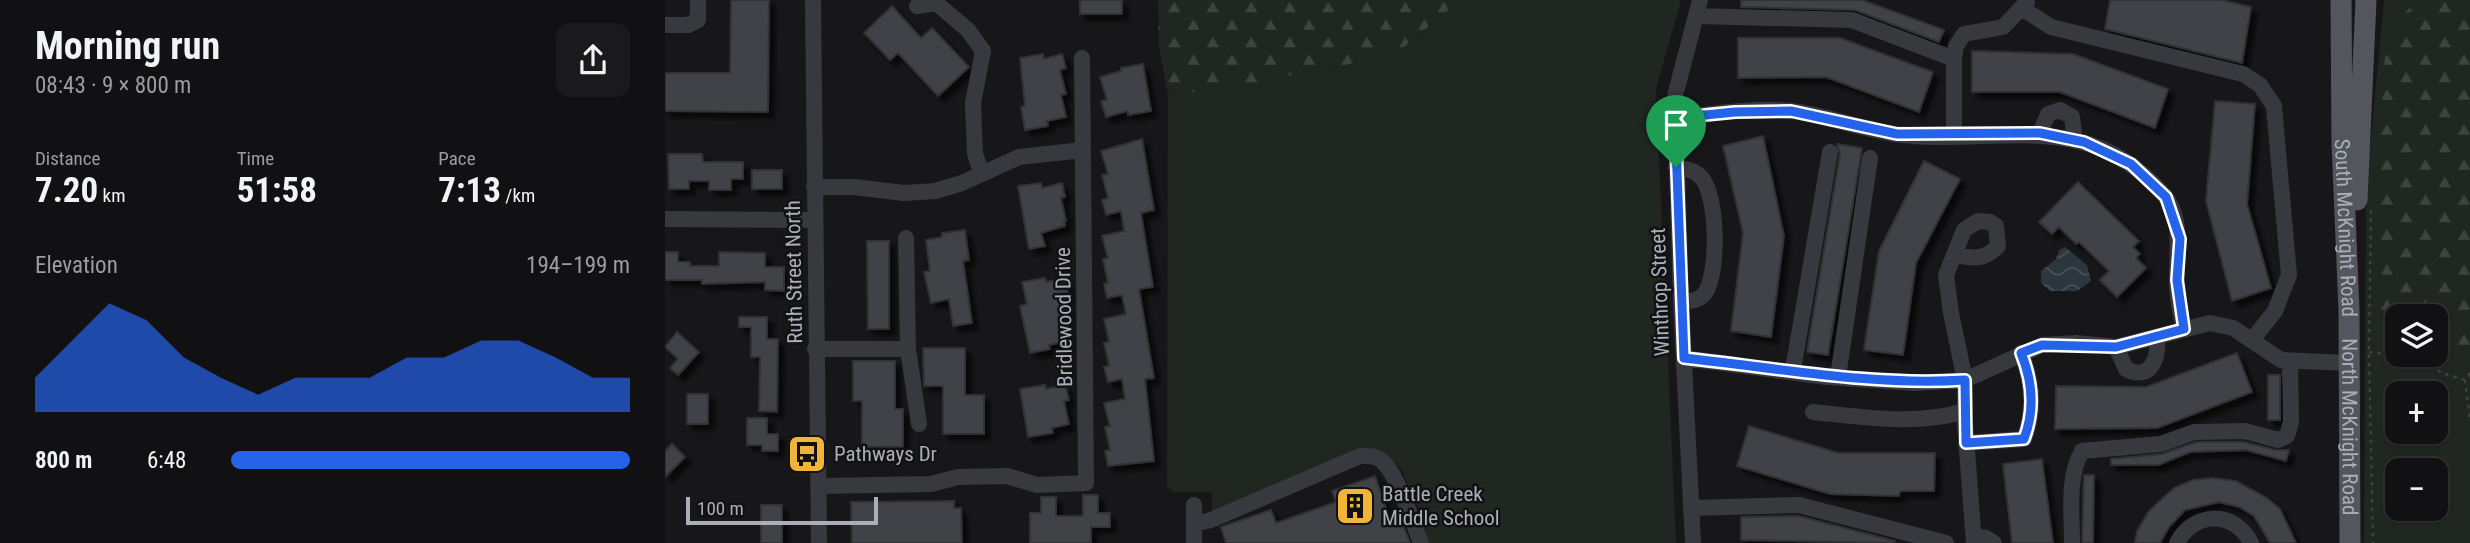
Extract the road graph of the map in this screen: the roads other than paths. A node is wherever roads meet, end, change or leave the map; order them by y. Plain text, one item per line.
1 (698, 0) edge
2 (813, 0) edge
3 (1700, 0) edge
4 (2341, 0) edge
5 (2366, 0) edge
6 (2025, 4) edge
7 (917, 6) dead end
8 (1696, 16) junction
9 (665, 25) edge
10 (1082, 58) dead end
11 (1954, 59) junction
12 (1675, 118) junction
13 (2040, 133) junction
14 (1954, 135) junction
15 (2075, 141) junction
16 (1083, 150) junction
17 (1830, 152) dead end
18 (1870, 158) dead end
19 (1676, 167) junction
20 (982, 174) junction
21 (814, 187) junction
22 (665, 219) edge
23 (814, 220) junction
24 (906, 238) dead end
25 (1954, 254) dead end
26 (1681, 302) junction
27 (2349, 310) junction
28 (2184, 329) junction
29 (2157, 338) junction
30 (2252, 340) junction
31 (2116, 347) junction
32 (815, 349) junction
33 (908, 349) junction
34 (2021, 353) junction
35 (1684, 358) junction
36 (2290, 362) junction
37 (2349, 363) junction
38 (1793, 370) junction
39 (1838, 377) junction
40 (1965, 380) junction
41 (1965, 411) junction
42 (1813, 412) dead end
43 (919, 424) dead end
44 (1966, 443) junction
45 (819, 486) junction
46 (1194, 505) dead end
47 (1691, 508) junction
48 (1194, 524) junction
49 (1974, 540) edge
50 (819, 543) edge
51 (1194, 543) edge
52 (1421, 543) edge
53 (1693, 543) edge
54 (1946, 543) edge
55 (1994, 543) edge
56 (2072, 543) edge
57 (2177, 543) edge
58 (2251, 543) edge
59 (2350, 543) edge

1 - 9 street
2 - 21 street, Ruth Street North
3 - 8 street, Winthrop Street
4 - 27 main road, South McKnight Road
5 - 27 main road, South McKnight Road
6 - 11 street
6 - 30 street
7 - 20 street
8 - 11 street
8 - 12 street, Winthrop Street
10 - 16 street, Bridlewood Drive
11 - 14 street
12 - 14 street
12 - 19 street, Winthrop Street
13 - 14 street
13 - 15 street
13 - 15 street
15 - 28 street
16 - 20 street
16 - 45 street, Bridlewood Drive
17 - 38 street
18 - 39 street
19 - 26 street, Winthrop Street
19 - 26 street
20 - 21 street
21 - 23 street, Ruth Street North
22 - 23 street
23 - 32 street, Ruth Street North
24 - 33 street
25 - 40 street
26 - 35 street, Winthrop Street
27 - 37 main road, North McKnight Road
28 - 29 street
28 - 30 street
29 - 31 street
29 - 31 street
30 - 36 street
31 - 34 street
32 - 33 street
32 - 45 street, Ruth Street North
33 - 43 street
34 - 40 street
34 - 44 street
35 - 38 street
35 - 47 street, Winthrop Street
36 - 37 street
36 - 56 street
37 - 59 main road, North McKnight Road
38 - 39 street
39 - 40 street
40 - 41 street
41 - 42 street
41 - 44 street
44 - 49 street
45 - 50 street, Ruth Street North
46 - 48 street
47 - 53 street, Winthrop Street
47 - 54 street
48 - 51 street
48 - 52 street
49 - 55 street
57 - 58 street

